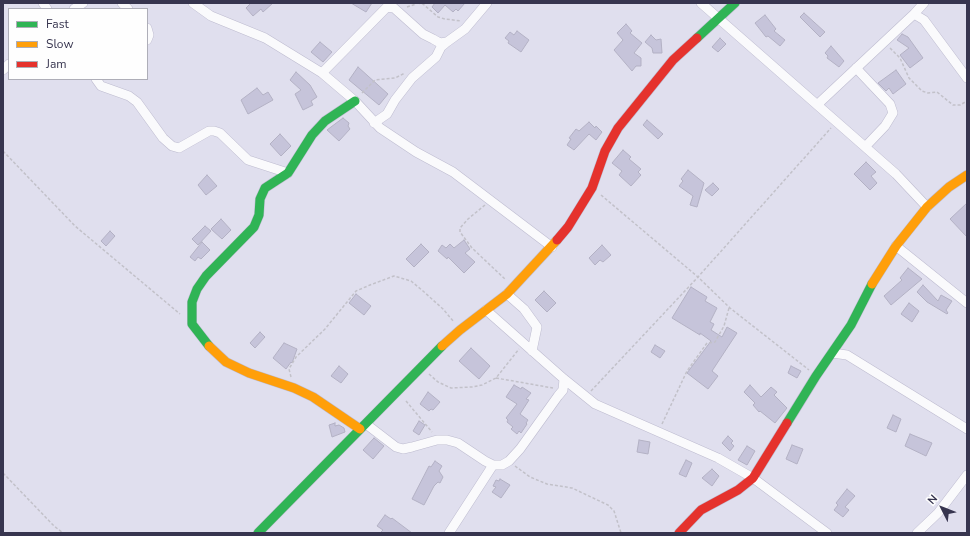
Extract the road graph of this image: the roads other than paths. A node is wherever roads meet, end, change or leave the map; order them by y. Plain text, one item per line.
1 (193, 3) edge
2 (487, 3) edge
3 (701, 3) edge
4 (734, 3) edge
5 (924, 3) edge
6 (386, 5) edge
7 (914, 14) junction
8 (718, 18) junction
9 (447, 42) junction
10 (856, 68) junction
11 (322, 73) junction
12 (967, 78) edge
13 (97, 80) edge
14 (355, 101) junction
15 (818, 104) junction
16 (374, 123) junction
17 (865, 147) junction
18 (288, 173) junction
19 (967, 175) edge
20 (927, 207) junction
21 (896, 246) junction
22 (552, 247) junction
23 (506, 294) junction
24 (967, 304) edge
25 (486, 310) junction
26 (841, 340) junction
27 (532, 351) junction
28 (832, 353) junction
29 (847, 355) junction
30 (564, 380) junction
31 (363, 426) junction
32 (967, 429) edge
33 (493, 465) junction
34 (967, 475) edge
35 (753, 478) junction
36 (258, 533) edge
37 (449, 533) edge
38 (679, 533) edge
39 (827, 533) edge
40 (917, 533) edge

1 - 11 street
2 - 9 street
3 - 8 street
4 - 8 street
5 - 7 street
6 - 9 street
6 - 11 street
7 - 10 street
7 - 12 street
8 - 15 street
8 - 22 street
9 - 16 street
10 - 15 street
10 - 17 street
11 - 14 street
13 - 18 street
14 - 16 street
14 - 18 street
15 - 17 street
16 - 22 street
17 - 20 street
18 - 31 street
19 - 20 street
20 - 21 street
21 - 24 street
21 - 26 street
22 - 23 street
23 - 25 street
23 - 27 street
25 - 27 street
25 - 31 street
26 - 28 street
26 - 29 street
27 - 30 street
28 - 29 street
28 - 35 street
29 - 32 street
30 - 33 street
30 - 35 street
31 - 33 street
31 - 36 street
33 - 37 street
34 - 40 street
35 - 38 street
35 - 39 street

